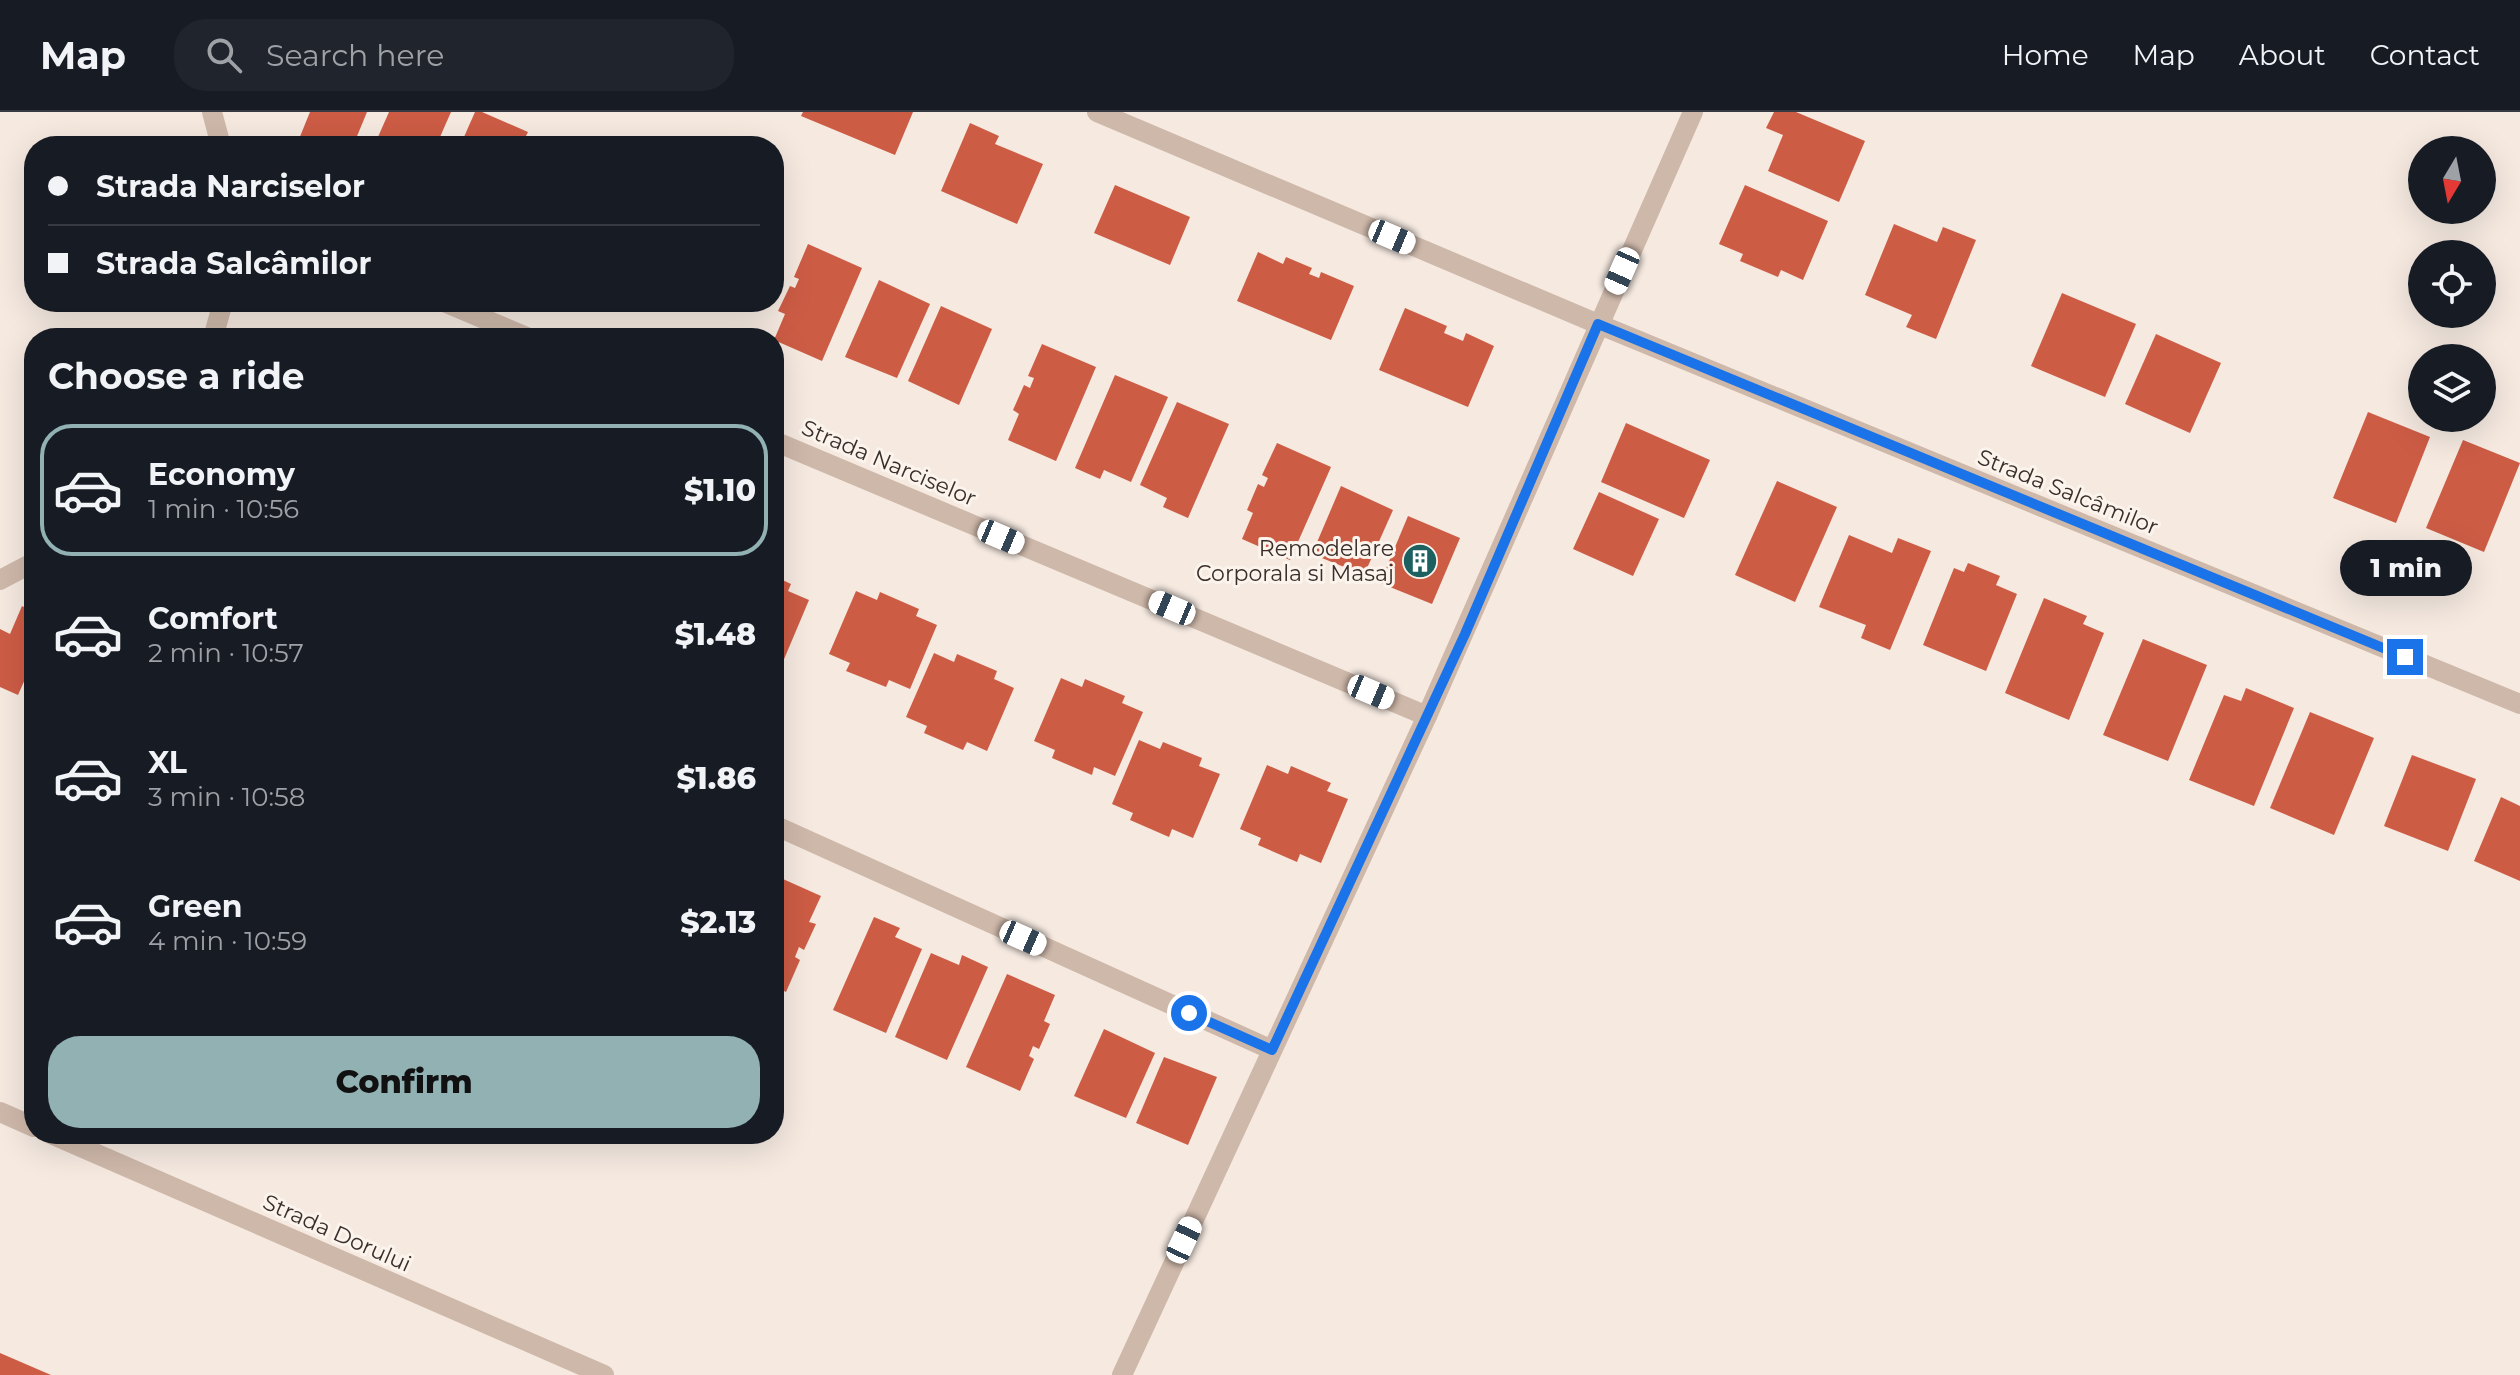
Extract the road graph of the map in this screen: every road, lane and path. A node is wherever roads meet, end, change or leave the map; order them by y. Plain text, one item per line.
1 (212, 112) edge
2 (1097, 112) edge
3 (1693, 112) edge
4 (218, 136) edge
5 (468, 312) edge
6 (1598, 324) junction
7 (505, 328) edge
8 (784, 445) edge
9 (24, 567) edge
10 (0, 580) edge
11 (2520, 704) edge
12 (1427, 716) junction
13 (784, 830) edge
14 (1272, 1050) junction
15 (0, 1113) edge
16 (24, 1123) edge
17 (74, 1144) edge
18 (604, 1375) edge
19 (1122, 1375) edge

1 - 4 street
2 - 6 street, Strada Salcâmilor
3 - 6 street
5 - 7 street
6 - 11 street, Strada Salcâmilor
6 - 12 street
8 - 12 street, Strada Narciselor
9 - 10 street
12 - 14 street
13 - 14 street
14 - 19 street
15 - 16 street
17 - 18 street, Strada Dorului

